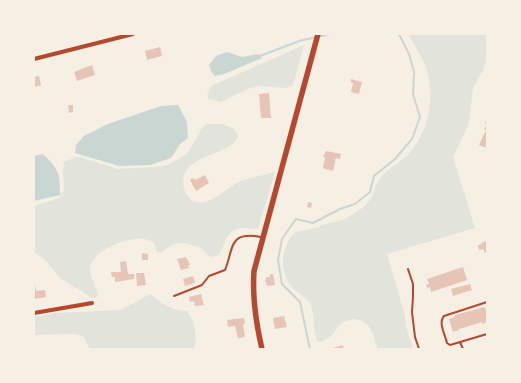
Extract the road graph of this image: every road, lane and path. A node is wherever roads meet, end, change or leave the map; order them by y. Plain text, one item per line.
1 (133, 34) edge
2 (318, 34) edge
3 (34, 59) edge
4 (263, 238) junction
5 (408, 269) dead end
6 (174, 296) dead end
7 (487, 302) edge
8 (92, 303) dead end
9 (34, 312) edge
10 (487, 334) edge
11 (460, 342) junction
12 (262, 349) edge
13 (419, 349) edge
14 (463, 349) edge

1 - 3 street
2 - 4 main road
4 - 6 lane
4 - 12 main road
5 - 13 lane
7 - 11 lane
8 - 9 street
10 - 11 lane
11 - 14 lane

